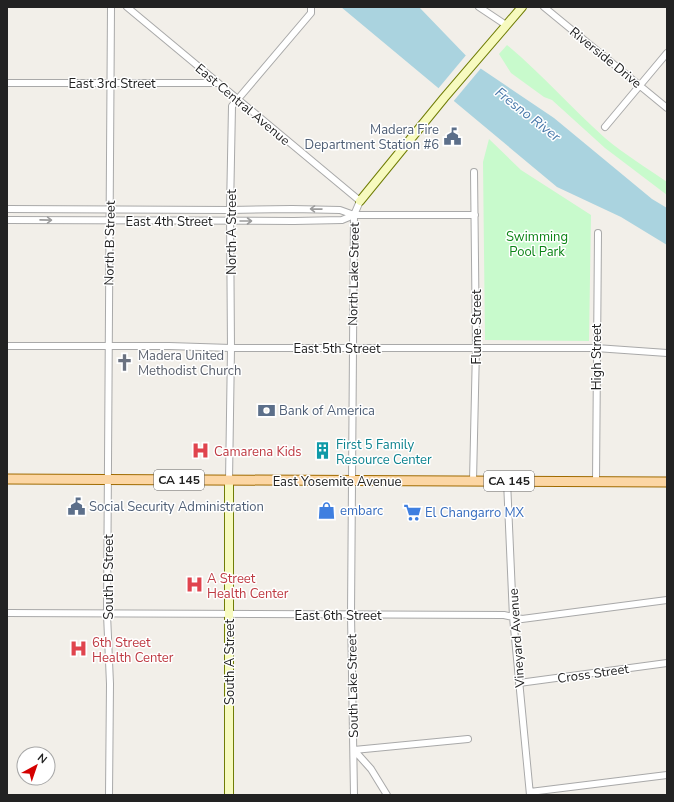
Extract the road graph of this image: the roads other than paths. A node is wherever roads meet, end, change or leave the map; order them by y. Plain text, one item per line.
1 (111, 7) edge
2 (127, 7) edge
3 (479, 7) edge
4 (522, 7) edge
5 (544, 7) edge
6 (311, 10) edge
7 (506, 25) junction
8 (667, 53) edge
9 (7, 83) edge
10 (111, 83) junction
11 (217, 83) junction
12 (640, 86) junction
13 (237, 100) junction
14 (667, 108) edge
15 (605, 127) dead end
16 (474, 172) dead end
17 (360, 201) junction
18 (7, 209) edge
19 (109, 209) junction
20 (230, 210) junction
21 (354, 215) junction
22 (476, 215) junction
23 (7, 220) edge
24 (109, 221) junction
25 (230, 221) junction
26 (598, 233) dead end
27 (7, 346) edge
28 (108, 346) junction
29 (231, 348) junction
30 (352, 348) junction
31 (476, 348) junction
32 (596, 348) junction
33 (667, 353) edge
34 (7, 479) edge
35 (108, 479) junction
36 (351, 480) junction
37 (229, 481) junction
38 (473, 481) junction
39 (507, 481) junction
40 (596, 482) junction
41 (667, 482) edge
42 (667, 600) edge
43 (7, 613) edge
44 (107, 614) junction
45 (230, 614) junction
46 (351, 614) junction
47 (513, 617) junction
48 (667, 663) edge
49 (519, 683) junction
50 (468, 739) dead end
51 (354, 750) junction
52 (667, 775) edge
53 (530, 793) edge
54 (109, 795) edge
55 (229, 795) edge
56 (354, 795) edge
57 (387, 795) edge

1 - 10 street, North B Street
2 - 11 street, East Central Avenue
3 - 7 street
4 - 7 street, North Lake Street
5 - 12 street, Riverside Drive
6 - 13 street, North A Street
7 - 17 street, North Lake Street
8 - 12 street
9 - 10 street, East 3rd Street
10 - 11 street, East 3rd Street
10 - 19 street, North B Street
11 - 13 street, East Central Avenue
12 - 14 street, Riverside Drive
12 - 15 street
13 - 17 street, East Central Avenue
13 - 20 street, North A Street
16 - 22 street, Flume Street
17 - 21 street, North Lake Street
18 - 19 street, East 4th Street
19 - 20 street, East 4th Street
19 - 24 street, North B Street
21 -> 20 street, East 4th Street
20 - 25 street, North A Street
21 - 22 street, East 4th Street
25 -> 21 street, East 4th Street
21 - 30 street, North Lake Street
22 - 31 street, Flume Street
23 -> 24 street, East 4th Street
24 - 25 street, East 4th Street
24 - 28 street, North B Street
25 - 29 street, North A Street
26 - 32 street, High Street
27 - 28 street, East 5th Street
28 - 29 street, East 5th Street
28 - 35 street, North B Street
29 - 30 street, East 5th Street
29 - 37 street, North A Street
30 - 31 street, East 5th Street
30 - 36 street, North Lake Street
31 - 32 street, East 5th Street
31 - 38 street, Flume Street
32 - 33 street, East 5th Street
32 - 40 street, High Street
34 - 35 main road, East Yosemite Avenue / CA 145
35 - 37 main road, East Yosemite Avenue / CA 145
35 - 44 street, South B Street
36 - 37 main road, East Yosemite Avenue / CA 145
36 - 38 main road, East Yosemite Avenue / CA 145
36 - 46 street, South Lake Street
37 - 45 street, South A Street
38 - 39 main road, East Yosemite Avenue / CA 145
39 - 40 main road, East Yosemite Avenue / CA 145
39 - 47 street, Vineyard Avenue
40 - 41 main road, East Yosemite Avenue / CA 145
42 - 47 street, East 6th Street
43 - 44 street, East 6th Street
44 - 45 street, East 6th Street
44 - 54 street, South B Street
45 - 46 street, East 6th Street
45 - 55 street, South A Street
46 - 47 street, East 6th Street
46 - 51 street, South Lake Street
47 - 49 street, Vineyard Avenue
48 - 49 street, Cross Street
49 - 53 street, Vineyard Avenue
50 - 51 street
51 - 56 street, South Lake Street
51 - 57 street
52 - 53 street

